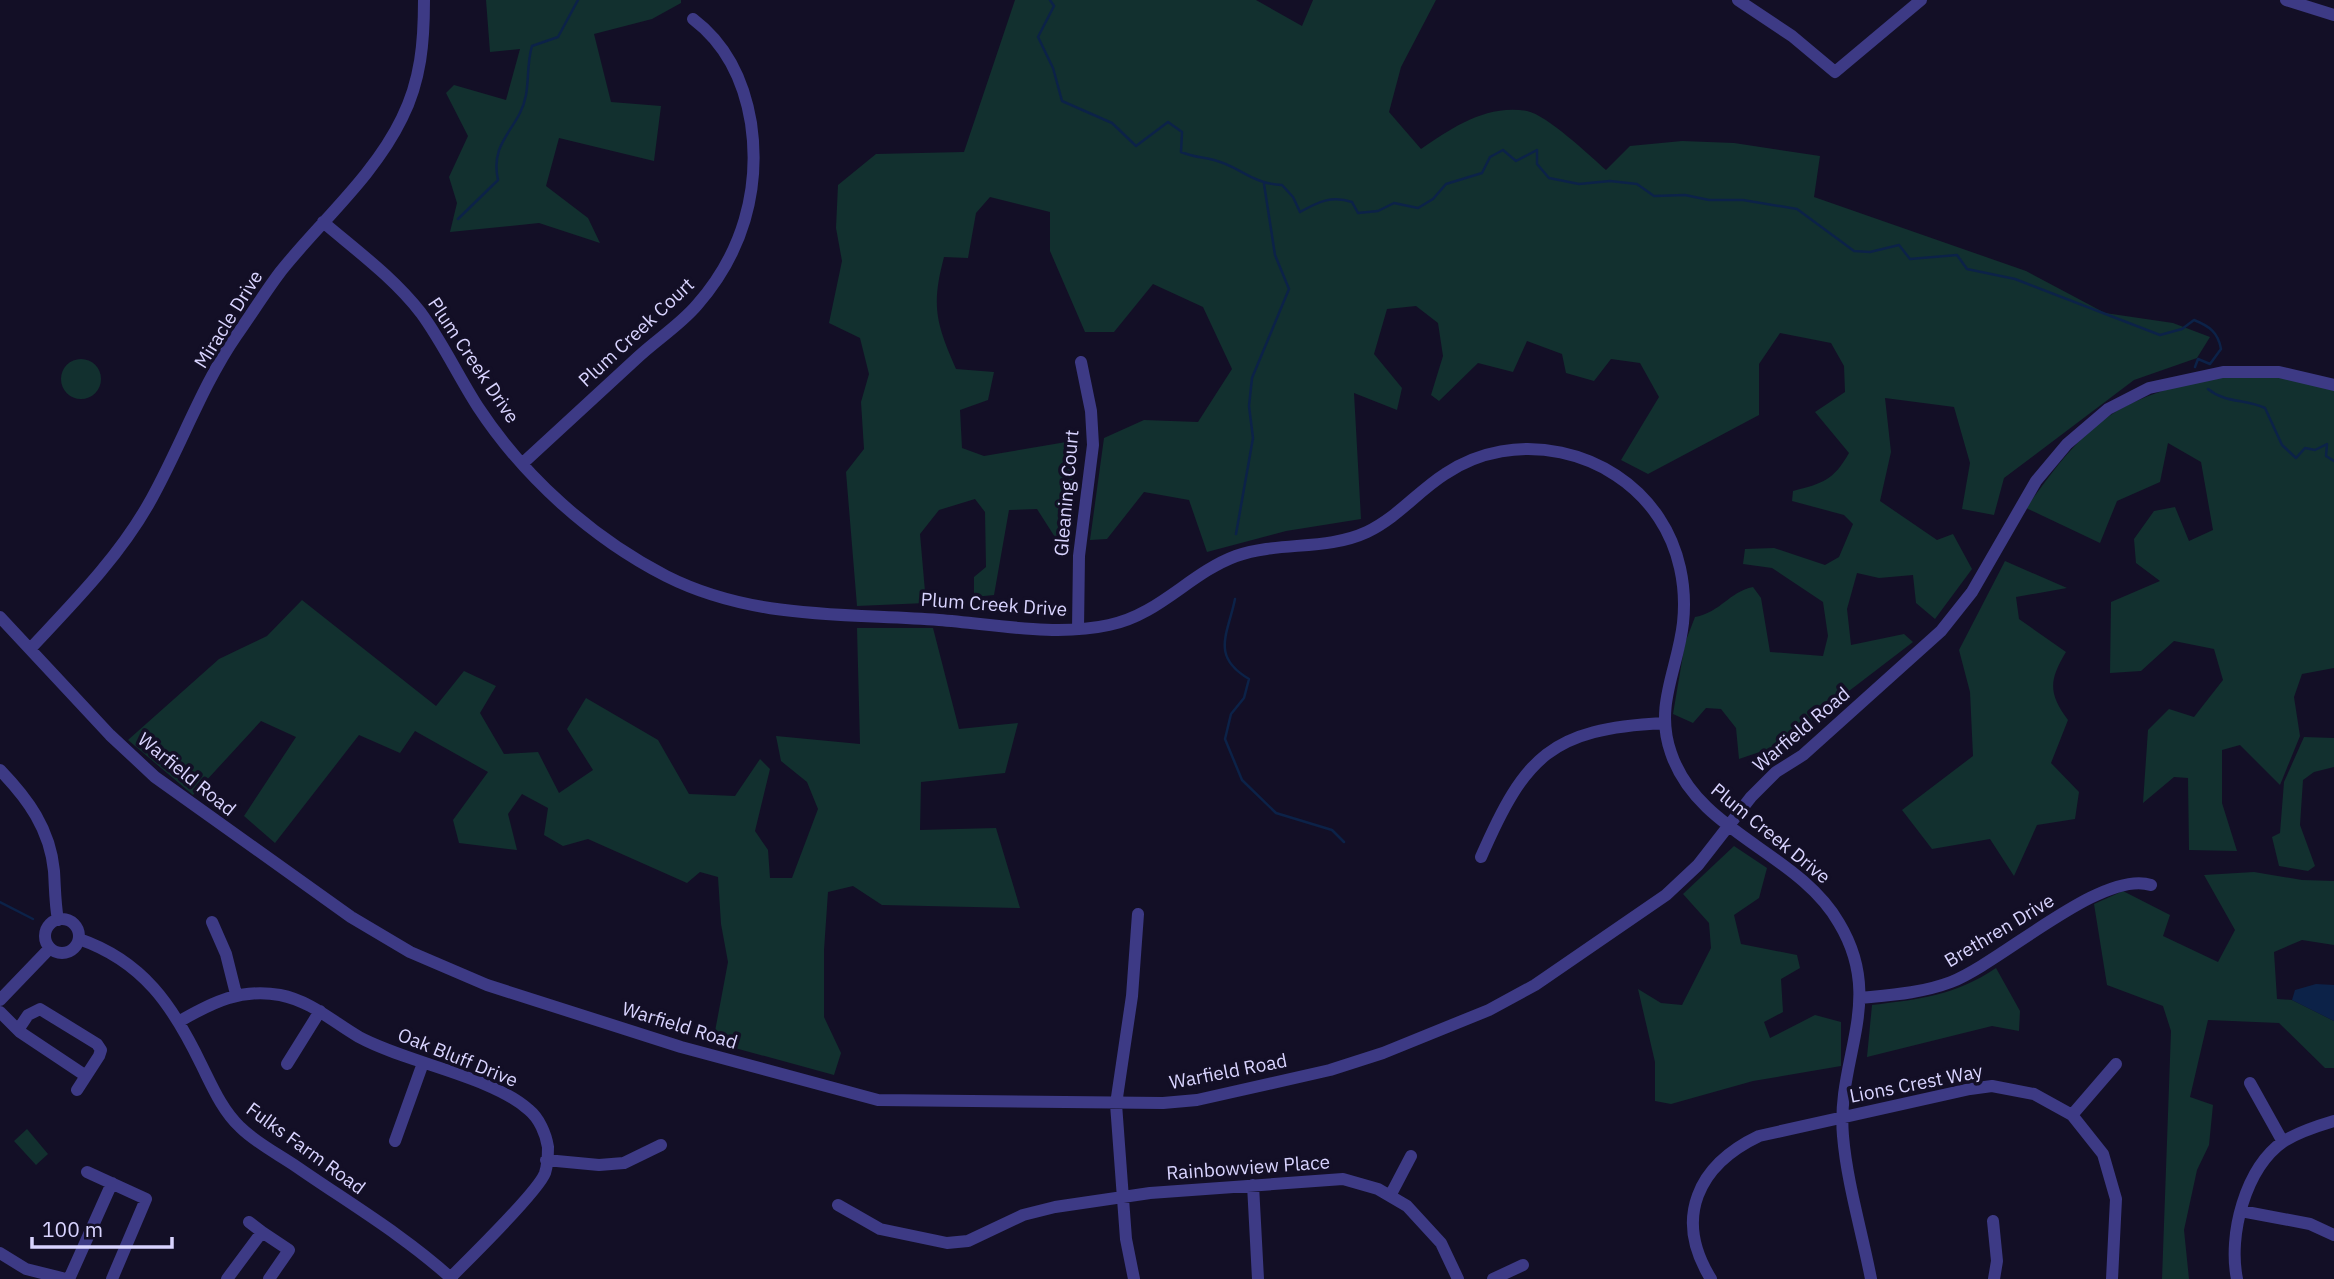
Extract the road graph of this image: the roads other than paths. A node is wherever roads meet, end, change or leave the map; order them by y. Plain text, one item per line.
1 (424, 0) edge
2 (1738, 0) edge
3 (1921, 0) edge
4 (2286, 0) edge
5 (2334, 15) edge
6 (693, 19) dead end
7 (323, 222) junction
8 (1081, 362) dead end
9 (2334, 385) edge
10 (523, 463) junction
11 (0, 617) edge
12 (1078, 629) junction
13 (31, 648) junction
14 (1663, 723) junction
15 (0, 770) edge
16 (1730, 825) junction
17 (1481, 857) dead end
18 (2151, 885) dead end
19 (1138, 914) dead end
20 (58, 920) junction
21 (212, 922) dead end
22 (79, 939) junction
23 (50, 948) junction
24 (236, 994) junction
25 (1861, 998) junction
26 (0, 1000) edge
27 (320, 1011) junction
28 (0, 1012) edge
29 (180, 1021) junction
30 (18, 1030) junction
31 (423, 1063) junction
32 (287, 1064) dead end
33 (2116, 1064) dead end
34 (86, 1076) junction
35 (2250, 1083) dead end
36 (77, 1090) dead end
37 (1116, 1104) junction
38 (2072, 1115) junction
39 (1843, 1117) junction
40 (2334, 1121) edge
41 (395, 1141) dead end
42 (2283, 1142) junction
43 (661, 1145) dead end
44 (1411, 1156) dead end
45 (546, 1160) junction
46 (87, 1172) dead end
47 (112, 1183) junction
48 (1253, 1185) junction
49 (1390, 1196) junction
50 (1123, 1198) junction
51 (838, 1205) dead end
52 (2241, 1211) junction
53 (1993, 1221) dead end
54 (248, 1222) dead end
55 (262, 1232) junction
56 (2334, 1235) edge
57 (0, 1253) edge
58 (1523, 1265) dead end
59 (450, 1278) edge
60 (1709, 1278) edge
61 (67, 1279) edge
62 (112, 1279) edge
63 (227, 1279) edge
64 (269, 1279) edge
65 (1135, 1279) edge
66 (1258, 1279) edge
67 (1458, 1279) edge
68 (1493, 1279) edge
69 (1871, 1279) edge
70 (1994, 1279) edge
71 (2112, 1279) edge
72 (2237, 1279) edge

1 - 7 street, Miracle Drive
2 - 3 street
4 - 5 street
6 - 10 street, Plum Creek Court
7 - 10 street, Plum Creek Drive
7 - 13 street, Miracle Drive
8 - 12 street, Gleaning Court
9 - 16 street, Warfield Road
10 - 12 street, Plum Creek Drive
11 - 13 street, Warfield Road
12 - 14 street, Plum Creek Drive
13 - 37 street, Warfield Road
14 - 16 street, Plum Creek Drive
14 - 17 street
15 - 20 street
16 - 25 street, Plum Creek Drive
16 - 37 street, Warfield Road
18 - 25 street, Brethren Drive
19 - 37 street
20 - 22 street
20 - 23 street
21 - 24 street
22 - 23 street
22 - 29 street, Fulks Farm Road
23 - 26 street
24 - 27 street, Oak Bluff Drive
24 - 29 street, Oak Bluff Drive
25 - 39 street, Plum Creek Drive
27 - 31 street, Oak Bluff Drive
27 - 32 street
28 - 30 street
29 - 59 street, Fulks Farm Road
30 - 34 street
30 - 34 street
31 - 41 street
31 - 45 street, Oak Bluff Drive
33 - 38 street
34 - 36 street
35 - 42 street
37 - 50 street
38 - 39 street, Lions Crest Way
38 - 71 street, Lions Crest Way
39 - 60 street, Lions Crest Way
39 - 69 street, Plum Creek Drive
40 - 42 street
42 - 52 street
43 - 45 street
44 - 49 street
45 - 59 street, Oak Bluff Drive
46 - 47 street
47 - 61 street
47 - 62 street
48 - 49 street, Rainbowview Place
48 - 50 street, Rainbowview Place
48 - 66 street
49 - 67 street, Rainbowview Place
50 - 51 street, Rainbowview Place
50 - 65 street
52 - 56 street
52 - 72 street
53 - 70 street
54 - 55 street
55 - 63 street
55 - 64 street
57 - 61 street
58 - 68 street

